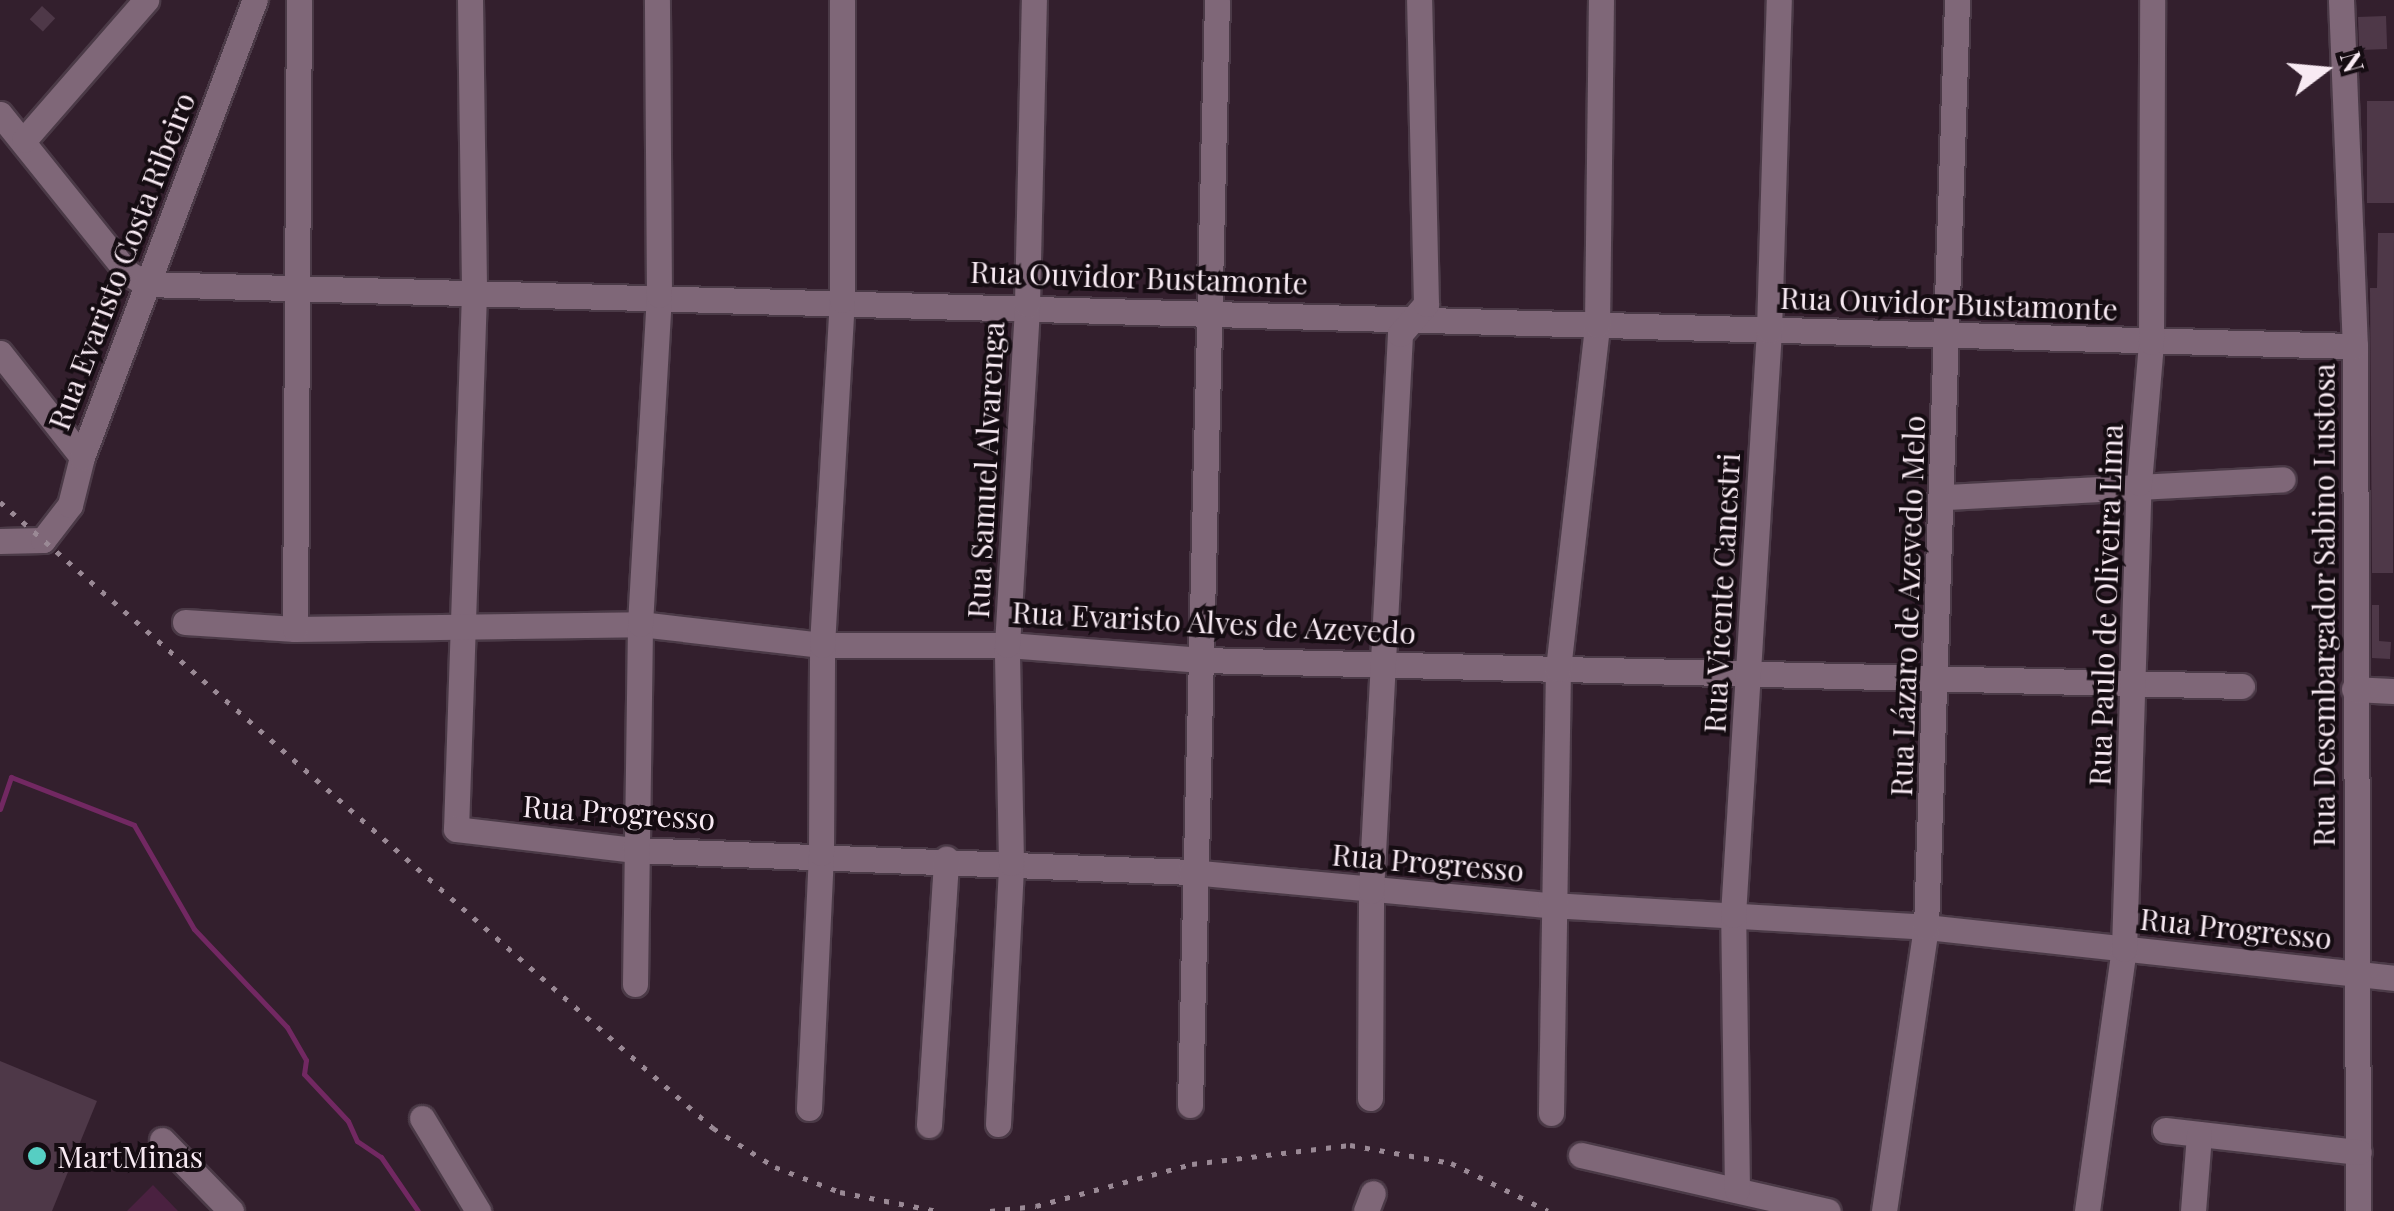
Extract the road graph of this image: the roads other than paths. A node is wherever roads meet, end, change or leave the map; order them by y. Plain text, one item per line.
1 (146, 0) edge
2 (255, 0) edge
3 (300, 0) edge
4 (470, 0) edge
5 (657, 0) edge
6 (842, 0) edge
7 (1034, 0) edge
8 (1217, 0) edge
9 (1419, 0) edge
10 (1602, 0) edge
11 (1779, 0) edge
12 (1957, 0) edge
13 (2152, 0) edge
14 (2340, 0) edge
15 (0, 114) edge
16 (24, 140) junction
17 (146, 284) junction
18 (293, 285) junction
19 (474, 293) junction
20 (659, 295) junction
21 (842, 300) junction
22 (1027, 304) junction
23 (1206, 312) junction
24 (1414, 318) junction
25 (1597, 325) junction
26 (1769, 330) junction
27 (1950, 335) junction
28 (2151, 342) junction
29 (2355, 346) junction
30 (0, 352) edge
31 (82, 457) junction
32 (2283, 479) dead end
33 (2139, 484) junction
34 (1945, 497) junction
35 (0, 541) edge
36 (184, 622) dead end
37 (640, 624) junction
38 (458, 625) junction
39 (294, 630) junction
40 (1007, 645) junction
41 (822, 646) junction
42 (1202, 660) junction
43 (1383, 664) junction
44 (1558, 669) junction
45 (1749, 674) junction
46 (1938, 681) junction
47 (2136, 684) junction
48 (2242, 686) dead end
49 (2354, 689) junction
50 (2394, 690) edge
51 (634, 850) junction
52 (822, 853) junction
53 (946, 860) junction
54 (1011, 863) junction
55 (1191, 872) junction
56 (1371, 890) junction
57 (1550, 905) junction
58 (1733, 914) junction
59 (1926, 927) junction
60 (2124, 949) junction
61 (2359, 975) junction
62 (2394, 978) edge
63 (635, 984) dead end
64 (1370, 1098) dead end
65 (1190, 1105) dead end
66 (809, 1108) dead end
67 (1551, 1114) dead end
68 (422, 1118) dead end
69 (998, 1124) dead end
70 (929, 1125) dead end
71 (2165, 1130) dead end
72 (2200, 1134) junction
73 (162, 1140) dead end
74 (2359, 1152) junction
75 (1581, 1156) dead end
76 (1738, 1190) junction
77 (232, 1211) edge
78 (478, 1211) edge
79 (1828, 1211) edge
80 (1884, 1211) edge
81 (2087, 1211) edge
82 (2193, 1211) edge
83 (2358, 1211) edge

1 - 16 street
2 - 17 street, Rua Evaristo Costa Ribeiro
3 - 18 street
4 - 19 street
5 - 20 street
6 - 21 street
7 - 22 street, Rua Samuel Alvarenga
8 - 23 street
9 - 24 street
10 - 25 street
11 - 26 street, Rua Vicente Canestri
12 - 27 street, Rua Lázaro de Azevedo Melo
13 - 28 street, Rua Paulo de Oliveira Lima
14 - 29 street, Rua Desembargador Sabino Lustosa
15 - 16 street
16 - 17 street
17 - 18 street, Rua Ouvidor Bustamonte
17 - 31 street, Rua Evaristo Costa Ribeiro
18 - 19 street, Rua Ouvidor Bustamonte
18 - 39 street
19 - 20 street, Rua Ouvidor Bustamonte
19 - 38 street
20 - 21 street, Rua Ouvidor Bustamonte
20 - 37 street
21 - 22 street, Rua Ouvidor Bustamonte
21 - 41 street
22 - 23 street, Rua Ouvidor Bustamonte
22 - 40 street, Rua Samuel Alvarenga
23 - 24 street, Rua Ouvidor Bustamonte
23 - 42 street
24 - 25 street, Rua Ouvidor Bustamonte
24 - 43 street
25 - 26 street, Rua Ouvidor Bustamonte
25 - 44 street
26 - 27 street, Rua Ouvidor Bustamonte
26 - 45 street, Rua Vicente Canestri
27 - 28 street, Rua Ouvidor Bustamonte
27 - 34 street, Rua Lázaro de Azevedo Melo
28 - 29 street, Rua Ouvidor Bustamonte
28 - 33 street, Rua Paulo de Oliveira Lima
29 - 49 street, Rua Desembargador Sabino Lustosa
30 - 31 street
31 - 35 street, Rua Evaristo Costa Ribeiro
32 - 33 street
33 - 34 street
33 - 47 street, Rua Paulo de Oliveira Lima
34 - 46 street, Rua Lázaro de Azevedo Melo
36 - 39 street, Rua Evaristo Alves de Azevedo
37 - 38 street, Rua Evaristo Alves de Azevedo
37 - 41 street, Rua Evaristo Alves de Azevedo
37 - 51 street
38 - 39 street, Rua Evaristo Alves de Azevedo
38 - 51 street, Rua Progresso
40 - 41 street, Rua Evaristo Alves de Azevedo
40 - 42 street, Rua Evaristo Alves de Azevedo
40 - 54 street, Rua Samuel Alvarenga
41 - 52 street
42 - 43 street, Rua Evaristo Alves de Azevedo
42 - 55 street
43 - 44 street, Rua Evaristo Alves de Azevedo
43 - 56 street
44 - 45 street, Rua Evaristo Alves de Azevedo
44 - 57 street
45 - 46 street, Rua Evaristo Alves de Azevedo
45 - 58 street, Rua Vicente Canestri
46 - 47 street, Rua Evaristo Alves de Azevedo
46 - 59 street, Rua Lázaro de Azevedo Melo
47 - 48 street, Rua Evaristo Alves de Azevedo
47 - 60 street, Rua Paulo de Oliveira Lima
49 - 50 street
49 - 61 street, Rua Desembargador Sabino Lustosa
51 - 52 street, Rua Progresso
51 - 63 street
52 - 53 street, Rua Progresso
52 - 66 street
53 - 54 street, Rua Progresso
53 - 70 street
54 - 55 street, Rua Progresso
54 - 69 street, Rua Samuel Alvarenga
55 - 56 street, Rua Progresso
55 - 65 street
56 - 57 street, Rua Progresso
56 - 64 street
57 - 58 street, Rua Progresso
57 - 67 street
58 - 59 street, Rua Progresso
58 - 76 street, Rua Vicente Canestri
59 - 60 street, Rua Progresso
59 - 80 street, Rua Lázaro de Azevedo Melo
60 - 61 street, Rua Progresso
60 - 81 street, Rua Paulo de Oliveira Lima
61 - 62 street, Rua Progresso
61 - 74 street, Rua Desembargador Sabino Lustosa
68 - 78 street
71 - 72 street
72 - 74 street
72 - 82 street
73 - 77 street
74 - 83 street, Rua Desembargador Sabino Lustosa
75 - 76 street
76 - 79 street

